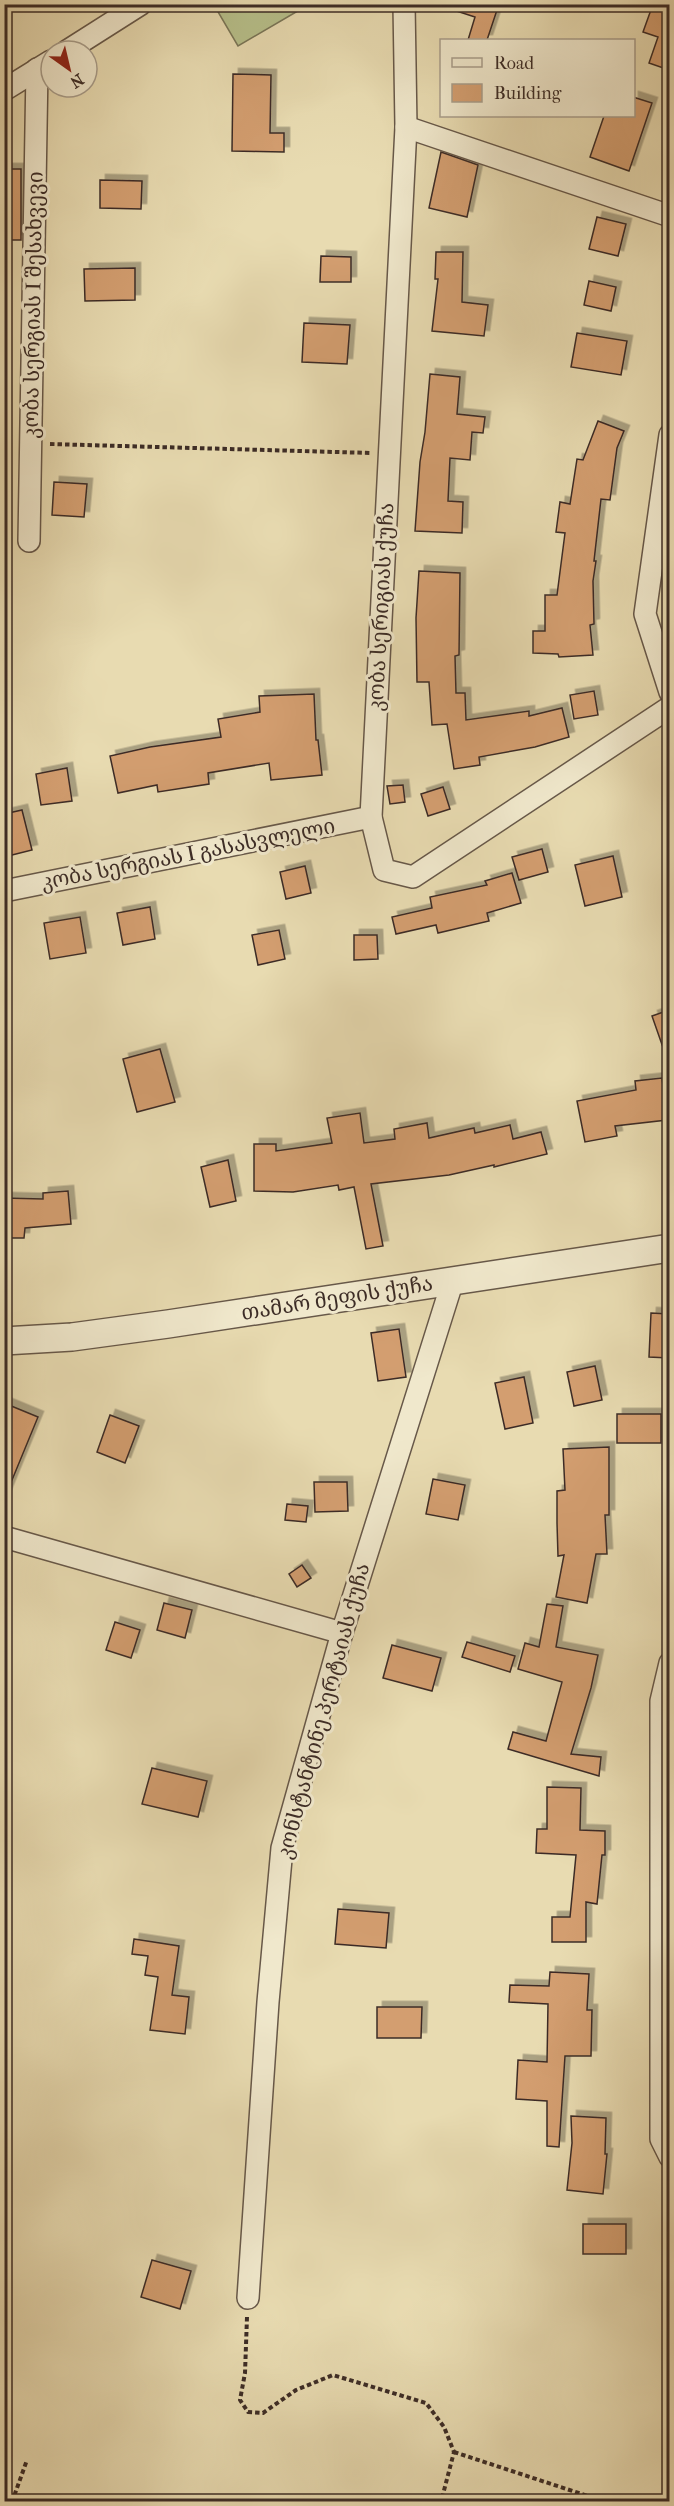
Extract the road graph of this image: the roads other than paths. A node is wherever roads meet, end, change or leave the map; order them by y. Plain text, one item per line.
1 (141, 4) edge
2 (404, 4) edge
3 (86, 39) edge
4 (39, 68) edge
5 (4, 90) edge
6 (43, 99) edge
7 (406, 128) junction
8 (669, 216) edge
9 (669, 435) edge
10 (29, 541) dead end
11 (669, 692) edge
12 (669, 707) edge
13 (370, 817) junction
14 (4, 891) edge
15 (669, 1248) edge
16 (453, 1280) junction
17 (4, 1341) edge
18 (4, 1537) edge
19 (342, 1634) junction
20 (669, 1663) edge
21 (665, 1702) edge
22 (669, 2157) edge
23 (248, 2298) road end

1 - 3 street
2 - 7 street, კობა სერიგიას ქუჩა
4 - 5 street
6 - 10 street, კობა სერგიას I შესახვევი
7 - 8 street
7 - 13 street, კობა სერიგიას ქუჩა
9 - 11 street
12 - 13 street, კობა სერიგიას ქუჩა
13 - 14 street, კობა სერგიას I გასასვლელი
15 - 16 street, თამარ მეფის ქუჩა
16 - 17 street, თამარ მეფის ქუჩა
16 - 19 street, კონსტანტინე პერტაიას ქუჩა
18 - 19 street
19 - 23 street, კონსტანტინე პერტაიას ქუჩა
20 - 21 street
21 - 22 street

